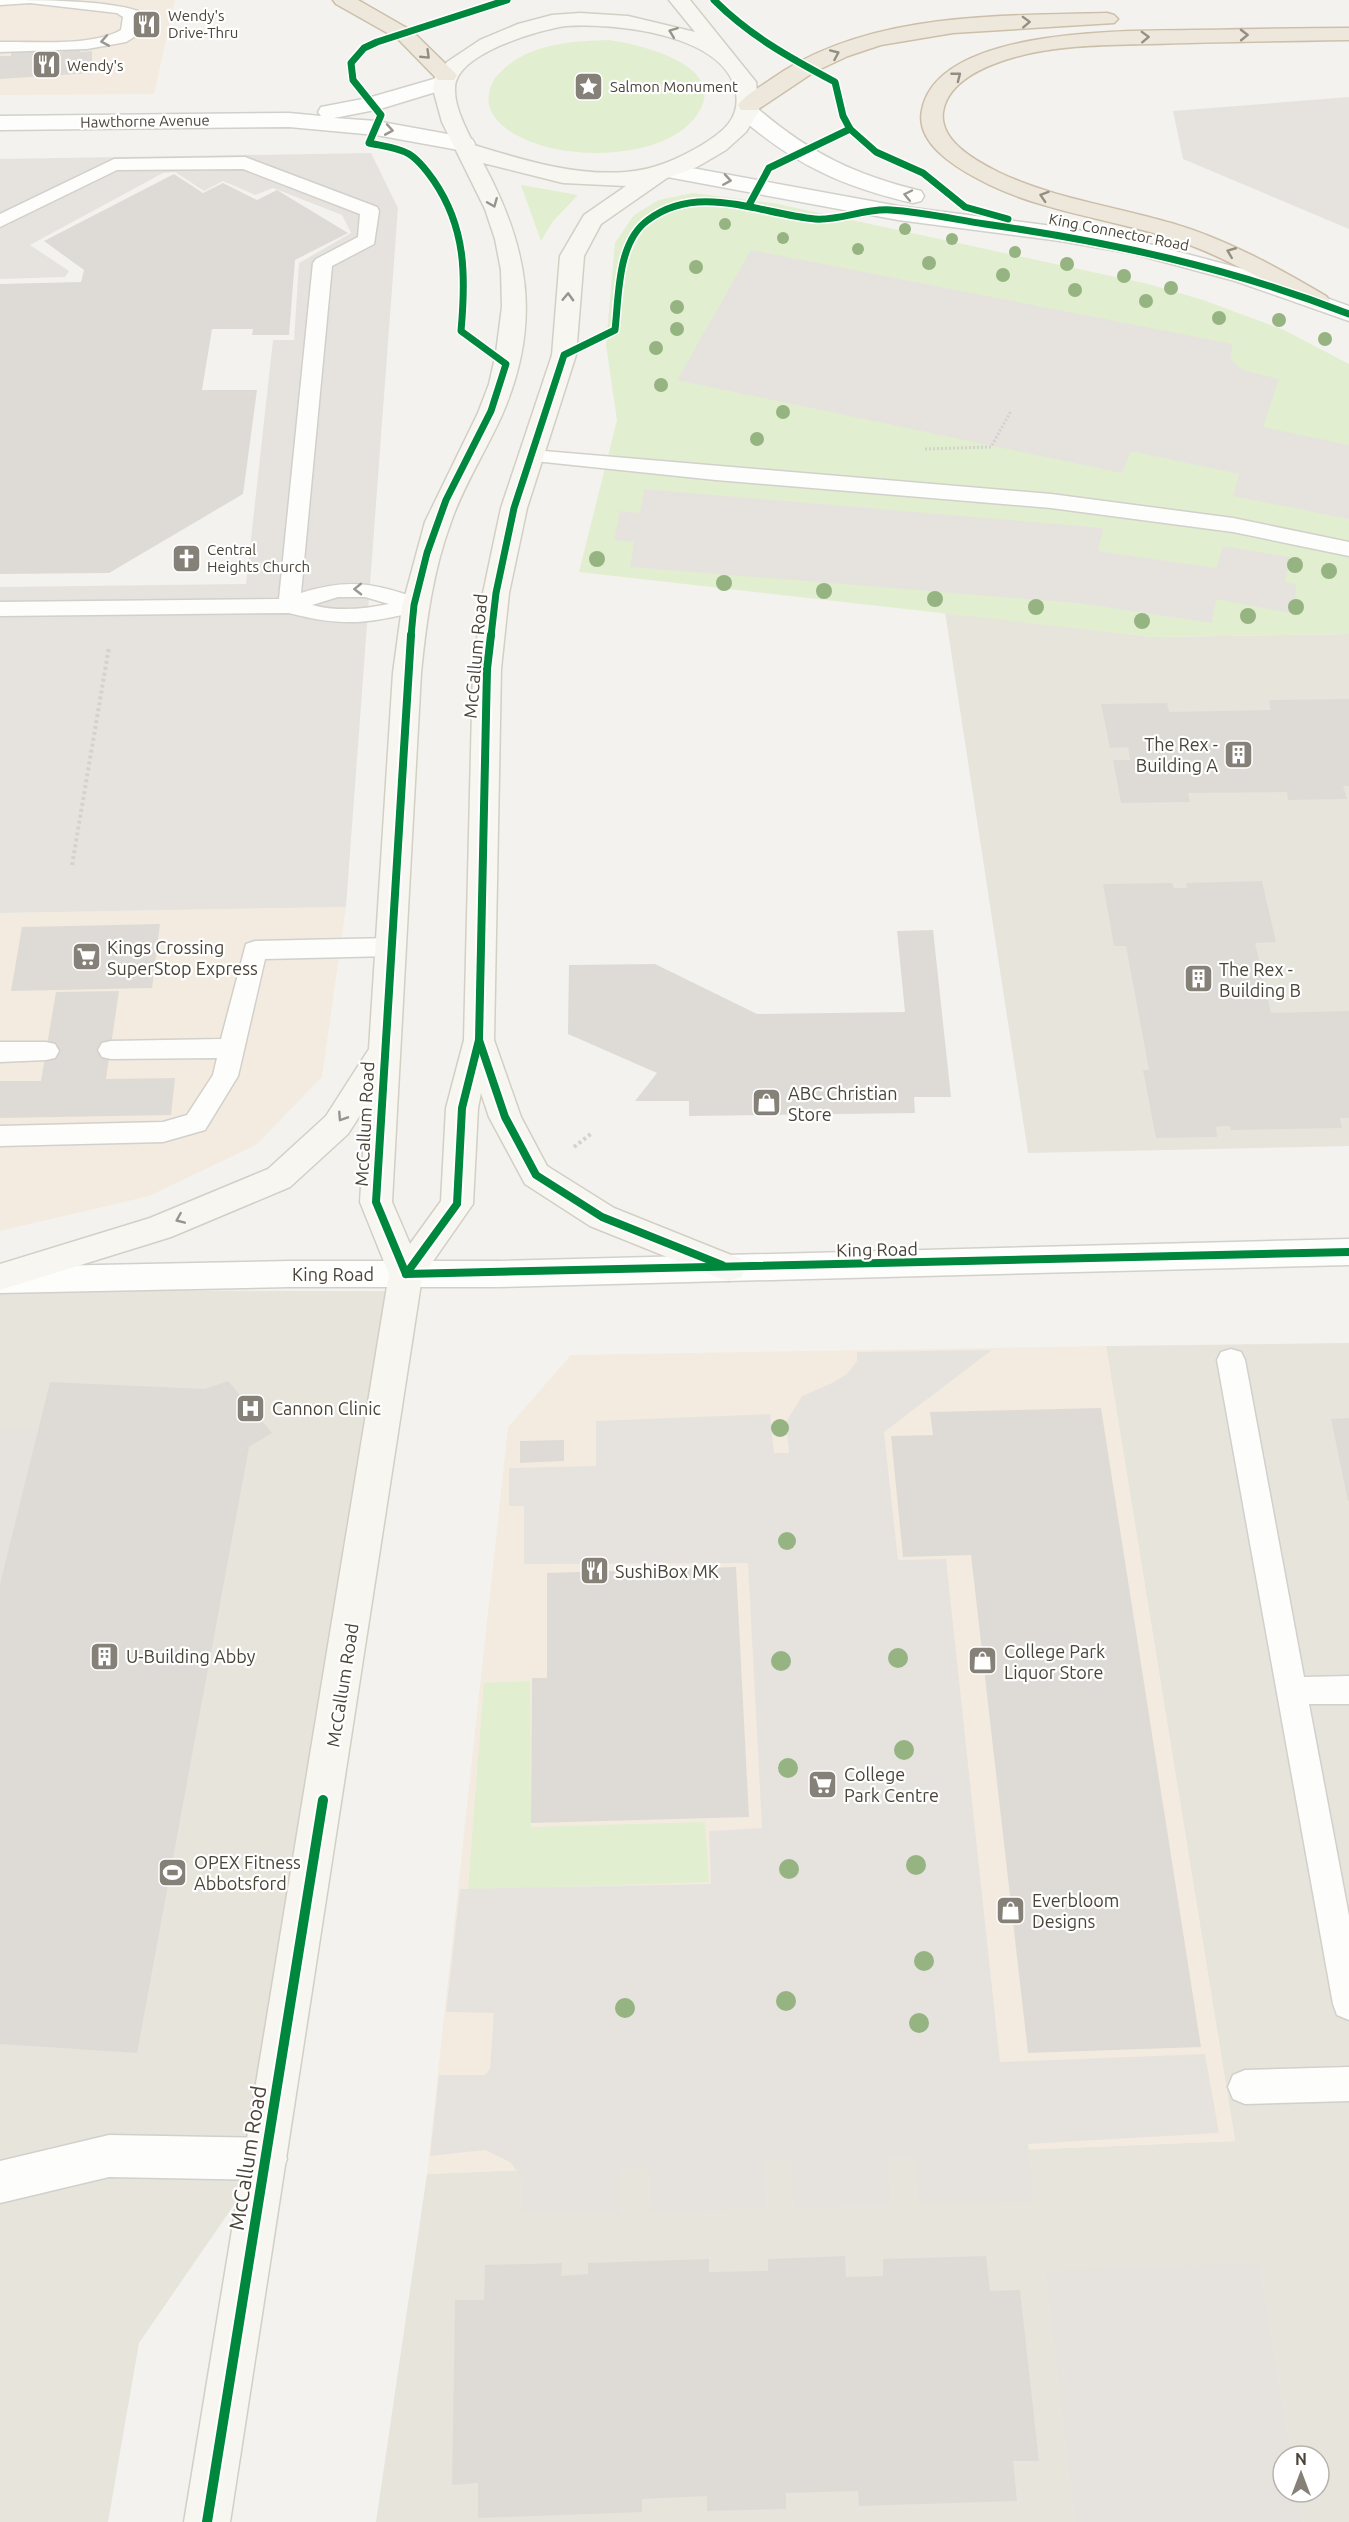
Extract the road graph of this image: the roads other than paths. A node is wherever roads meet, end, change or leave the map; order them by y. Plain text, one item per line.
1 (0, 0) edge
2 (23, 0) edge
3 (36, 0) edge
4 (343, 0) edge
5 (575, 0) edge
6 (679, 0) edge
7 (1349, 20) edge
8 (523, 28) junction
9 (1349, 34) edge
10 (0, 47) edge
11 (726, 56) junction
12 (445, 78) junction
13 (749, 109) junction
14 (289, 120) junction
15 (0, 123) edge
16 (466, 147) junction
17 (663, 174) junction
18 (0, 221) edge
19 (1063, 234) junction
20 (1318, 301) junction
21 (1349, 314) edge
22 (532, 456) junction
23 (1349, 549) edge
24 (414, 605) junction
25 (290, 606) junction
26 (0, 609) edge
27 (391, 947) junction
28 (479, 1040) junction
29 (232, 1048) junction
30 (111, 1050) dead end
31 (385, 1050) junction
32 (46, 1051) dead end
33 (0, 1052) edge
34 (1, 1143) edge
35 (1349, 1252) edge
36 (729, 1268) junction
37 (406, 1274) junction
38 (0, 1278) edge
39 (1231, 1360) dead end
40 (1349, 1690) edge
41 (1291, 1691) junction
42 (1349, 2004) edge
43 (1349, 2084) edge
44 (1245, 2087) dead end
45 (266, 2160) junction
46 (0, 2182) edge
47 (207, 2522) edge

1 - 2 lane
3 -> 10 lane
4 -> 12 highway
5 - 8 main road
6 - 11 main road
13 -> 7 highway
11 -> 8 main road
8 - 12 main road
20 -> 9 highway
11 - 13 main road
12 - 14 street, Hawthorne Avenue
12 - 16 main road, McCallum Road
13 - 17 main road, McCallum Road
19 -> 13 street, King Connector Road
14 - 15 street, Hawthorne Avenue
14 -> 16 street, Hawthorne Avenue
16 - 17 main road
16 -> 24 main road, McCallum Road
17 -> 19 street, King Connector Road
22 -> 17 main road, McCallum Road
18 - 25 lane
19 - 20 street, King Connector Road
20 - 21 street, King Connector Road
22 - 23 lane
22 - 28 main road, McCallum Road
24 - 25 lane
24 - 27 main road, McCallum Road
25 - 26 lane
27 - 29 lane
27 - 31 main road, McCallum Road
28 - 36 main road
28 - 37 main road, McCallum Road
29 - 30 lane
29 - 34 lane
31 - 37 main road, McCallum Road
31 -> 38 main road
32 - 33 lane
35 - 36 street, King Road
36 - 37 street, King Road
37 - 38 street, King Road
37 - 45 main road, McCallum Road
39 - 41 lane
40 - 41 lane
41 - 42 lane
43 - 44 lane
45 - 46 street
45 - 47 main road, McCallum Road

